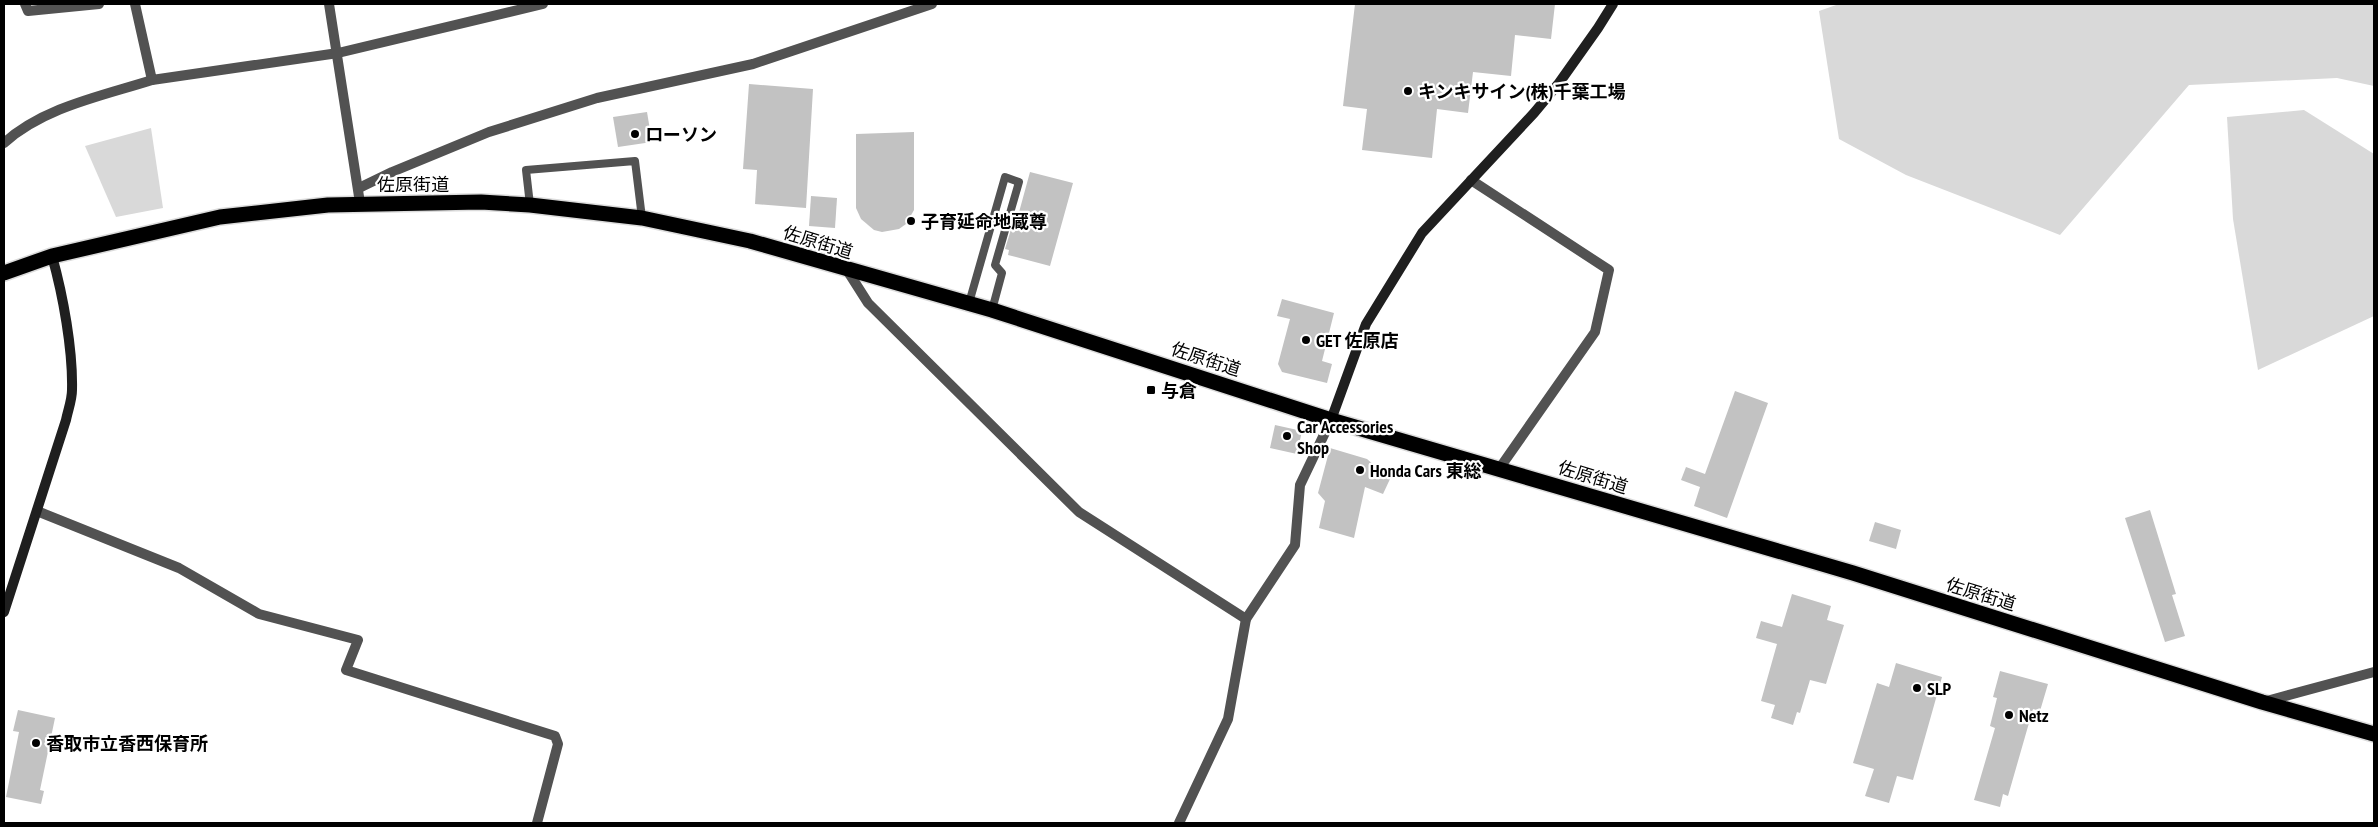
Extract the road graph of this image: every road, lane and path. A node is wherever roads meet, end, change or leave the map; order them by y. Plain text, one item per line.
1 (25, 4) edge
2 (99, 4) edge
3 (135, 4) edge
4 (329, 4) edge
5 (543, 4) edge
6 (932, 4) edge
7 (1613, 4) edge
8 (338, 53) junction
9 (152, 80) junction
10 (4, 143) edge
11 (1471, 180) junction
12 (360, 195) junction
13 (530, 205) junction
14 (642, 218) junction
15 (52, 256) junction
16 (847, 270) junction
17 (4, 273) edge
18 (969, 303) junction
19 (992, 310) junction
20 (1330, 420) junction
21 (1499, 469) junction
22 (36, 511) junction
23 (4, 612) edge
24 (1246, 619) junction
25 (2374, 672) edge
26 (2262, 702) junction
27 (2374, 734) edge
28 (537, 823) edge
29 (1180, 823) edge

1 - 2 street
3 - 9 street
4 - 8 street
5 - 8 street
6 - 12 street
7 - 11 street
8 - 9 street
8 - 12 street
9 - 10 street
11 - 20 street
11 - 21 street
12 - 13 highway, 佐原街道
12 - 15 highway, 佐原街道
13 - 14 highway, 佐原街道
13 - 14 lane
14 - 16 highway, 佐原街道
15 - 17 highway, 佐原街道
15 - 22 street
16 - 18 highway, 佐原街道
16 - 24 street
18 - 19 highway, 佐原街道
18 - 19 lane
19 - 20 highway, 佐原街道
20 - 21 highway, 佐原街道
20 - 24 street
21 - 26 highway, 佐原街道
22 - 23 street
22 - 28 street
24 - 29 street
25 - 26 street
26 - 27 highway, 佐原街道

